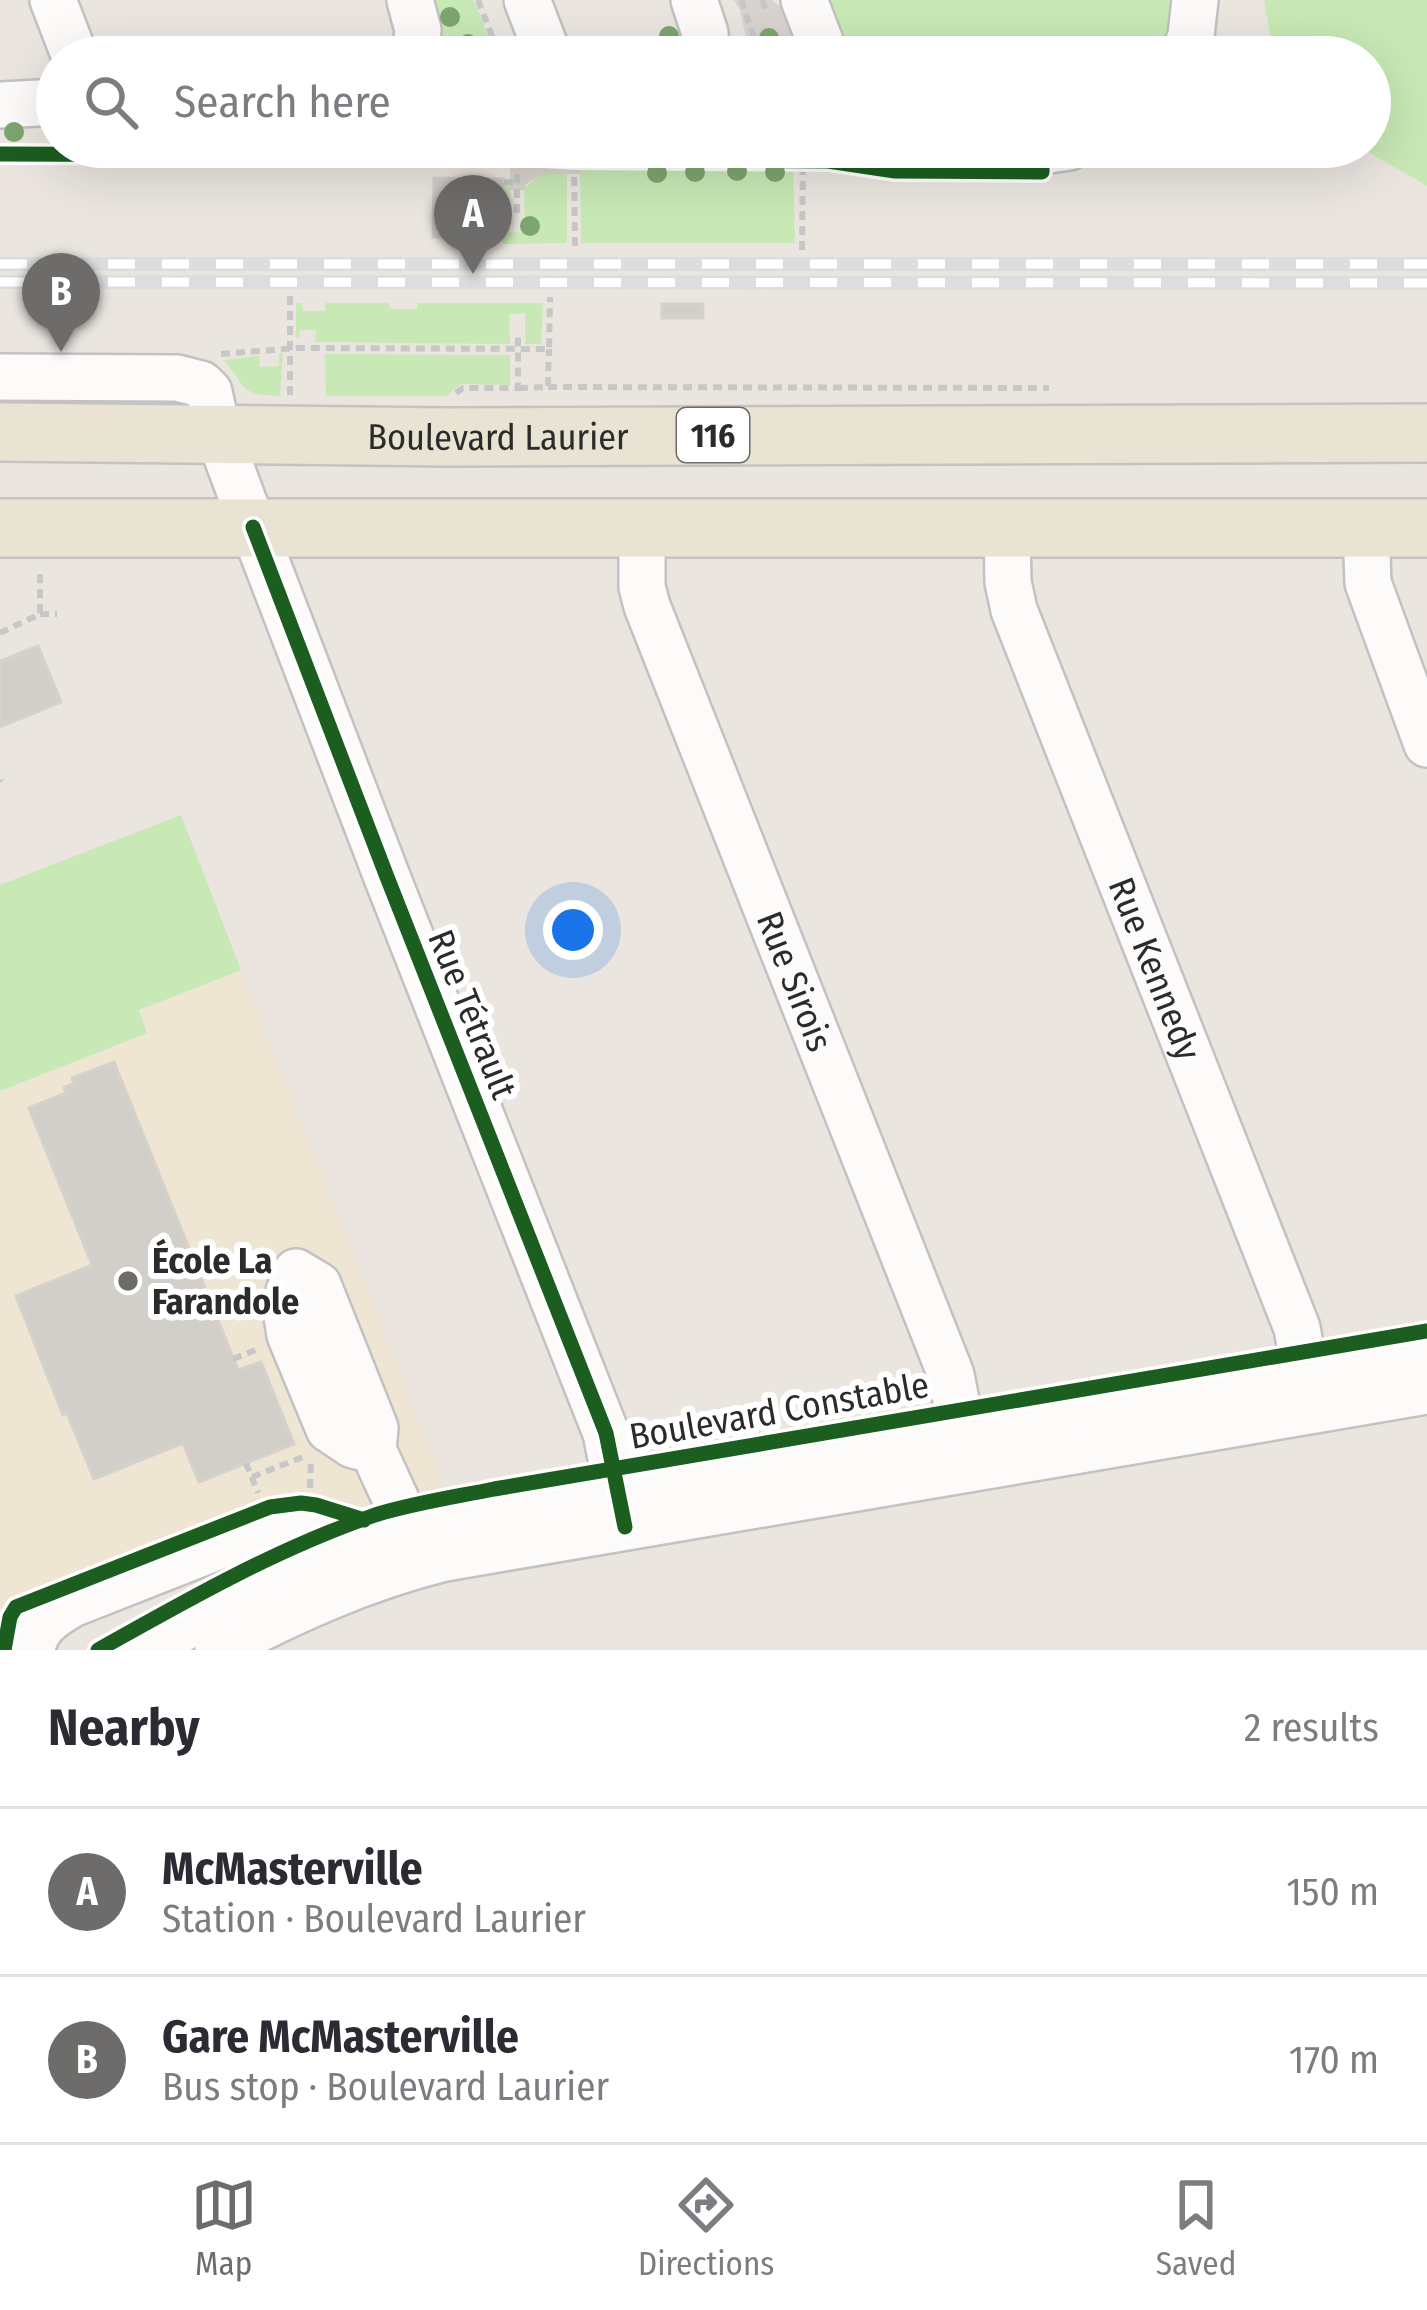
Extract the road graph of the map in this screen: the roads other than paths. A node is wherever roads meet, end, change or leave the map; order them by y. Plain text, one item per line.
1 (53, 0) edge
2 (410, 0) edge
3 (527, 0) edge
4 (694, 0) edge
5 (805, 0) edge
6 (1196, 0) edge
7 (67, 36) edge
8 (417, 36) edge
9 (540, 36) edge
10 (706, 36) edge
11 (818, 36) edge
12 (1191, 36) edge
13 (36, 103) edge
14 (0, 105) edge
15 (0, 377) edge
16 (0, 432) edge
17 (218, 433) junction
18 (1427, 433) edge
19 (0, 527) edge
20 (253, 527) junction
21 (642, 527) junction
22 (1007, 528) junction
23 (1366, 528) junction
24 (1427, 528) edge
25 (1427, 744) edge
26 (1427, 1354) edge
27 (1427, 1390) edge
28 (1308, 1392) junction
29 (962, 1431) junction
30 (373, 1450) dead end
31 (622, 1509) junction
32 (405, 1530) junction
33 (347, 1548) junction
34 (32, 1650) edge
35 (144, 1650) edge
36 (218, 1650) edge

1 - 7 street
2 - 8 street
3 - 9 street
4 - 10 street
5 - 11 street
6 - 12 street
13 - 14 street
15 - 17 street, Rue Tétrault
16 - 17 main road, Boulevard Laurier / 116
17 - 18 main road, Boulevard Laurier / 116
17 - 20 street, Rue Tétrault
19 - 20 main road
20 - 21 main road
20 - 31 street, Rue Tétrault
21 - 22 main road
21 - 29 street, Rue Sirois
22 - 23 main road
22 - 28 street, Rue Kennedy
23 - 24 main road
23 - 25 street
26 - 28 street, Boulevard Constable
27 - 28 street, Boulevard Constable
28 - 29 street, Boulevard Constable
28 - 31 street, Boulevard Constable
29 - 31 street, Boulevard Constable
30 - 32 street
31 - 32 street, Boulevard Constable
31 - 36 street, Boulevard Constable
32 - 33 street, Boulevard Constable
33 - 34 street
33 - 35 street, Boulevard Constable

